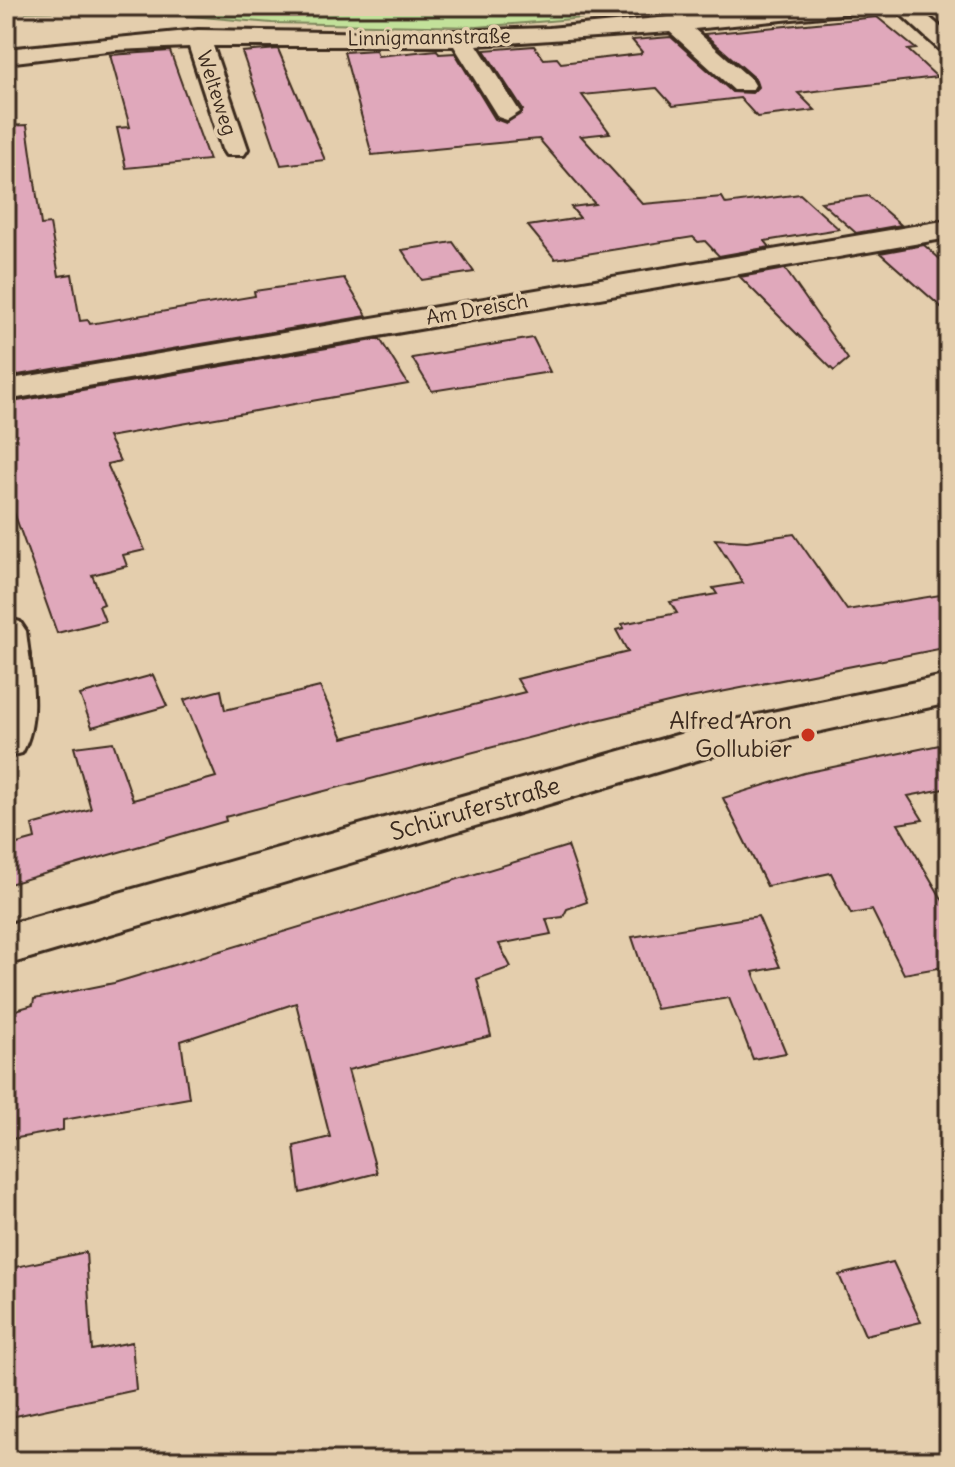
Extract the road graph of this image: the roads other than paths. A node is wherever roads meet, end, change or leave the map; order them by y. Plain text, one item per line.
1 (852, 6) edge
2 (903, 6) edge
3 (675, 24) junction
4 (198, 37) junction
5 (462, 39) junction
6 (949, 46) edge
7 (6, 56) edge
8 (743, 85) dead end
9 (507, 112) dead end
10 (235, 149) dead end
11 (947, 231) edge
12 (6, 390) edge
13 (8, 658) edge
14 (949, 689) edge
15 (6, 742) edge
16 (6, 945) edge

1 - 3 street, Linnigmannstraße
2 - 6 street
3 - 5 street, Linnigmannstraße
3 - 8 street
4 - 5 street, Linnigmannstraße
4 - 7 street, Linnigmannstraße
4 - 10 street, Welteweg
5 - 9 street
11 - 12 street, Am Dreisch
13 - 15 street
14 - 16 street, Schüruferstraße

